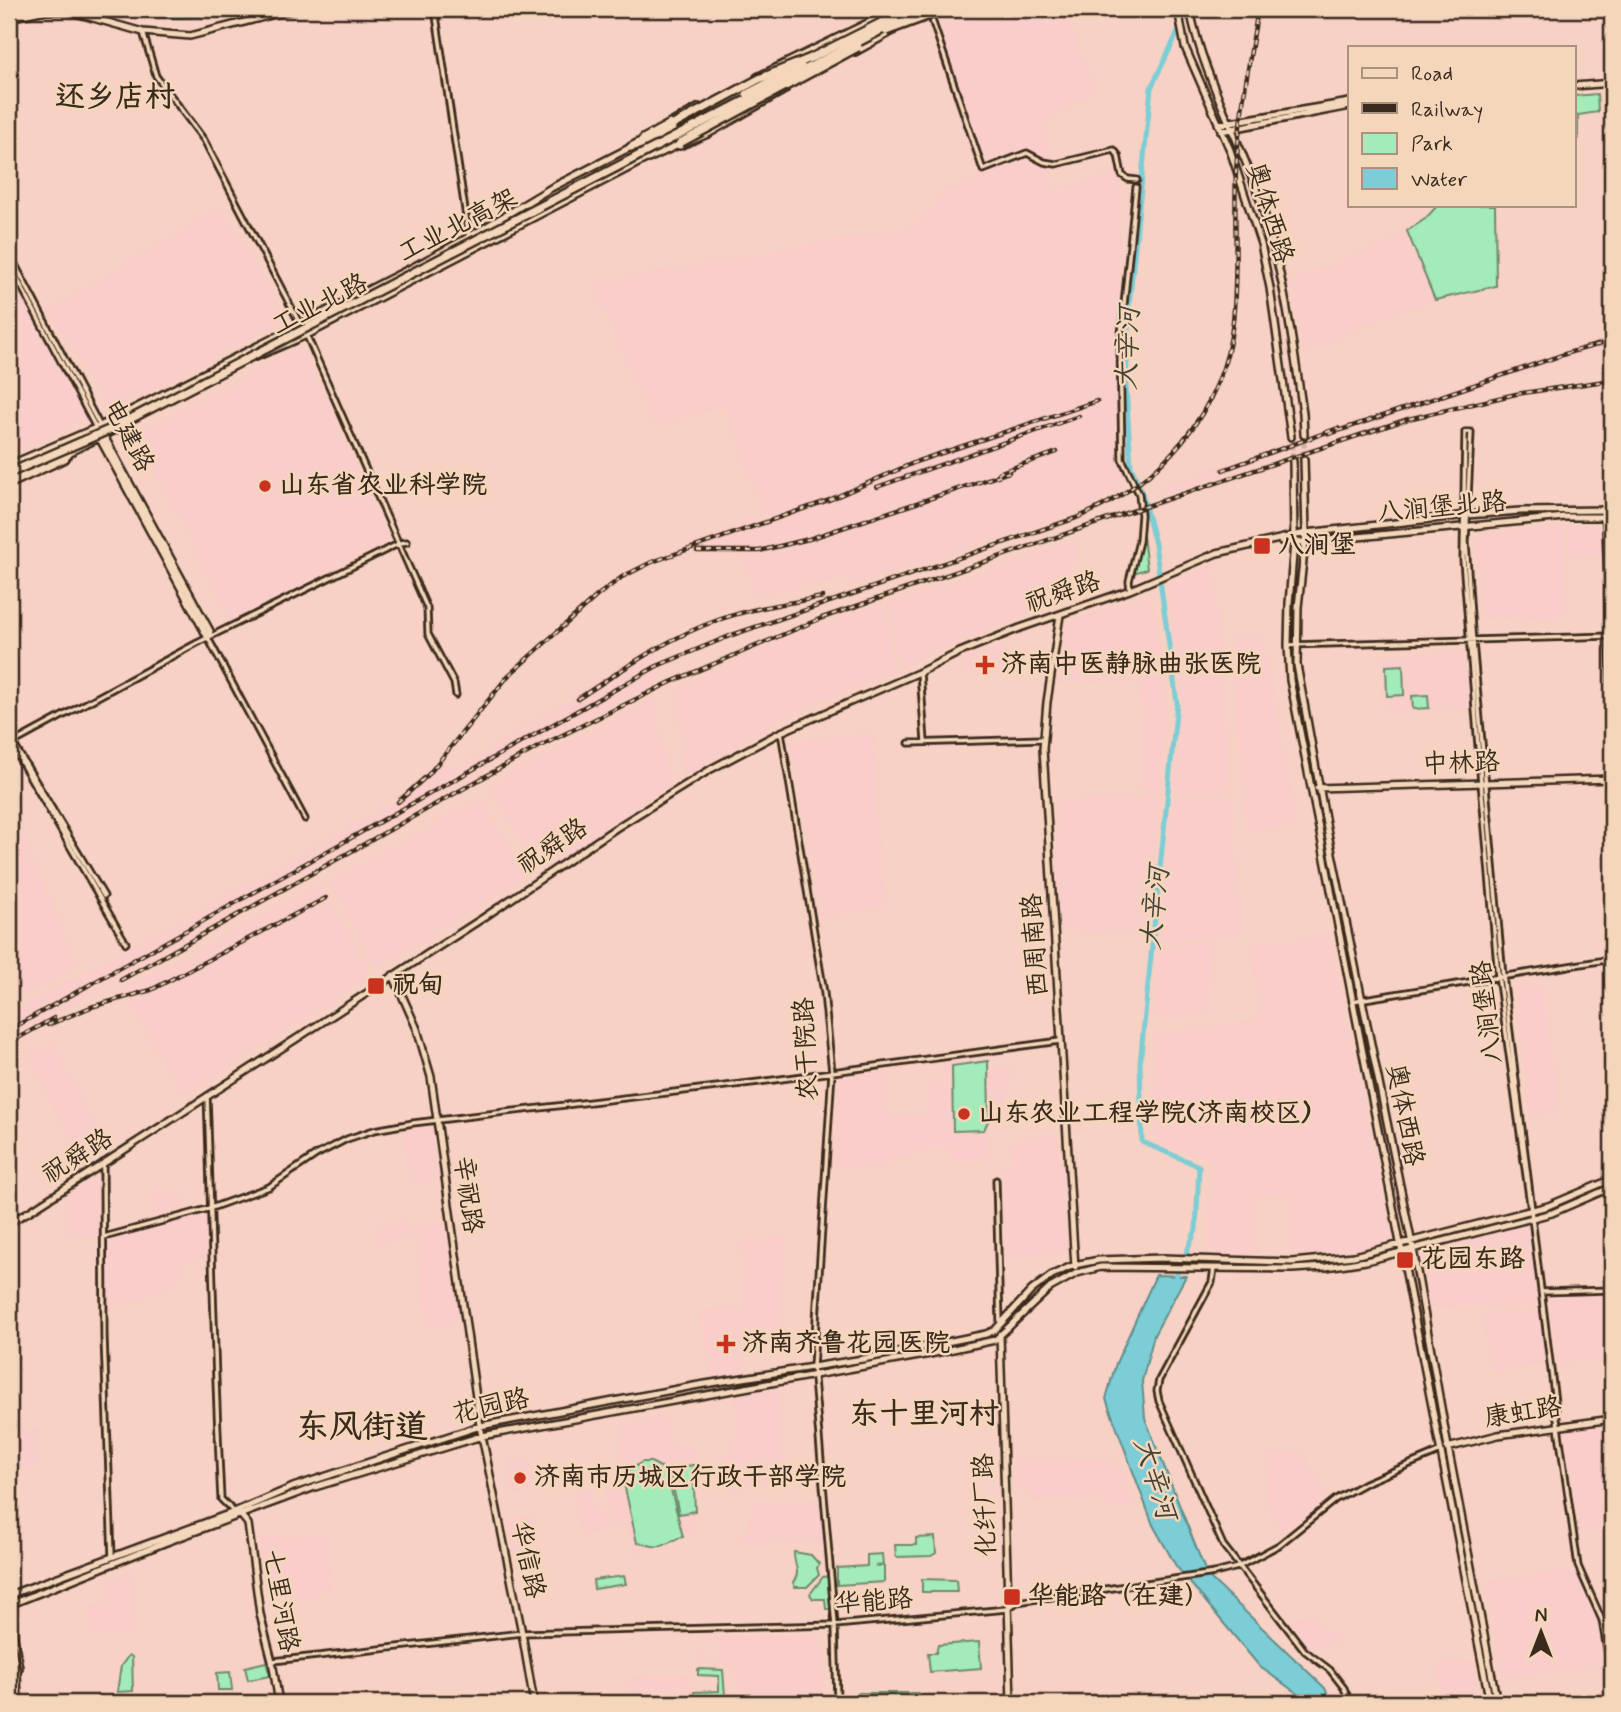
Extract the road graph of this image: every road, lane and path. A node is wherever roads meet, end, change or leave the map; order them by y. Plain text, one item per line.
1 (295, 9) edge
2 (435, 9) edge
3 (896, 9) edge
4 (908, 9) edge
5 (915, 9) edge
6 (946, 9) edge
7 (955, 9) edge
8 (1178, 9) edge
9 (929, 10) edge
10 (1190, 11) edge
11 (9, 18) edge
12 (910, 21) junction
13 (143, 32) junction
14 (811, 58) junction
15 (817, 70) junction
16 (778, 78) junction
17 (1612, 81) edge
18 (1576, 85) edge
19 (770, 88) junction
20 (1348, 104) edge
21 (1348, 104) edge
22 (1230, 122) junction
23 (1220, 128) junction
24 (1234, 130) junction
25 (631, 147) junction
26 (649, 158) junction
27 (1137, 180) dead end
28 (1136, 187) dead end
29 (551, 188) junction
30 (559, 204) junction
31 (469, 237) junction
32 (9, 253) edge
33 (9, 262) edge
34 (299, 324) junction
35 (307, 335) junction
36 (98, 427) junction
37 (1304, 435) tunnel mouth
38 (102, 438) junction
39 (1290, 438) tunnel mouth
40 (72, 451) junction
41 (1304, 459) tunnel mouth
42 (1293, 461) tunnel mouth
43 (9, 469) edge
44 (9, 480) edge
45 (9, 485) edge
46 (1612, 510) edge
47 (1604, 513) junction
48 (1465, 515) junction
49 (1612, 517) edge
50 (1465, 526) junction
51 (1306, 533) junction
52 (1294, 539) junction
53 (407, 541) dead end
54 (1306, 542) junction
55 (400, 543) junction
56 (1160, 579) joint
57 (1130, 590) junction
58 (1060, 615) junction
59 (1610, 636) edge
60 (208, 638) junction
61 (1471, 640) junction
62 (1296, 644) junction
63 (1288, 645) junction
64 (920, 672) junction
65 (456, 695) dead end
66 (1612, 720) edge
67 (781, 732) junction
68 (1044, 739) junction
69 (925, 742) junction
70 (909, 743) dead end
71 (9, 744) edge
72 (1612, 779) edge
73 (1483, 783) junction
74 (1319, 788) junction
75 (1311, 790) junction
76 (305, 819) dead end
77 (104, 896) dead end
78 (126, 943) dead end
79 (1612, 959) edge
80 (393, 975) junction
81 (1500, 976) junction
82 (1361, 998) junction
83 (1352, 1001) junction
84 (1061, 1040) junction
85 (832, 1072) junction
86 (206, 1095) junction
87 (438, 1122) junction
88 (103, 1163) junction
89 (1612, 1179) edge
90 (996, 1180) dead end
91 (1612, 1187) edge
92 (211, 1208) junction
93 (1531, 1210) junction
94 (1532, 1219) junction
95 (9, 1223) edge
96 (104, 1237) junction
97 (1410, 1241) junction
98 (1400, 1242) junction
99 (1413, 1249) junction
100 (1402, 1253) junction
101 (1074, 1265) junction
102 (1214, 1268) junction
103 (1077, 1273) junction
104 (1612, 1290) edge
105 (1541, 1293) junction
106 (1000, 1324) junction
107 (1000, 1336) junction
108 (813, 1367) junction
109 (814, 1376) junction
110 (1612, 1419) edge
111 (480, 1426) junction
112 (1558, 1426) junction
113 (482, 1436) junction
114 (1445, 1449) junction
115 (234, 1512) junction
116 (242, 1516) junction
117 (111, 1557) junction
118 (1238, 1567) junction
119 (9, 1595) edge
120 (9, 1605) edge
121 (1007, 1609) junction
122 (9, 1613) edge
123 (9, 1623) edge
124 (835, 1625) junction
125 (522, 1633) junction
126 (9, 1641) edge
127 (9, 1650) edge
128 (272, 1661) junction
129 (1612, 1680) edge
130 (15, 1703) edge
131 (279, 1703) edge
132 (534, 1703) edge
133 (837, 1703) edge
134 (1011, 1703) edge
135 (1350, 1703) edge
136 (1490, 1703) edge
137 (1497, 1703) edge

1 - 13 main road
2 - 31 street
3 - 25 main road, 工业北路
4 - 14 highway, bridge
4 - 25 main road, 工业北路
5 - 16 highway, 工业北高架, bridge
6 - 12 highway, bridge
7 - 9 main road, 工业北路
8 - 23 main road, 奥体西路
9 - 12 highway, bridge
9 - 19 highway, 工业北高架, bridge
9 - 26 main road, 工业北路
9 - 27 street
10 - 22 main road, 奥体西路
11 - 13 main road
12 - 15 highway, bridge
13 - 34 street
14 - 16 highway, bridge
14 - 25 highway, bridge
15 - 19 highway, bridge
15 - 26 highway, bridge
16 - 43 highway, 工业北高架, bridge
17 - 18 main road
19 - 43 highway, 工业北高架, bridge
20 - 22 main road
21 - 24 main road
22 - 23 main road
22 - 24 main road, 奥体西路
23 - 24 main road
23 - 39 main road, 奥体西路
24 - 37 main road, 奥体西路
25 - 29 main road, 工业北路
26 - 30 main road, 工业北路
28 - 57 street
29 - 30 main road
29 - 31 main road, 工业北路
30 - 35 main road, 工业北路
31 - 34 main road, 工业北路
32 - 36 street, 电建路
33 - 36 street, 电建路
34 - 35 street
34 - 36 main road, 工业北路
35 - 38 main road, 工业北路
35 - 55 street
36 - 38 street, 电建路
36 - 43 main road, 工业北路
38 - 40 main road, 工业北路
38 - 60 main road, 电建路
40 - 44 highway, bridge
40 - 45 main road, 工业北路
41 - 51 main road, 奥体西路
42 - 52 main road, 奥体西路
46 - 47 main road, 八涧堡北路
47 - 48 main road, 八涧堡北路
47 - 49 main road, 八涧堡北路
47 - 50 main road, 八涧堡北路
47 - 59 street
48 - 48 street, 八涧堡路
48 - 50 street, 八涧堡路
48 - 51 main road, 八涧堡北路
50 - 54 main road, 八涧堡北路
50 - 61 street, 八涧堡路
51 - 52 main road
51 - 54 main road, 奥体西路
52 - 54 main road, 八涧堡北路
52 - 56 main road, 八涧堡北路
52 - 63 main road, 奥体西路
53 - 55 street
54 - 62 main road, 奥体西路
55 - 60 street
55 - 65 street
56 - 57 main road, 祝舜路
57 - 58 main road, 祝舜路
58 - 64 main road, 祝舜路
58 - 68 main road, 西周南路
59 - 61 street
59 - 66 street
60 - 71 street
60 - 76 street, 电建路
61 - 62 street
61 - 73 street, 八涧堡路
62 - 63 street
62 - 74 main road, 奥体西路
63 - 75 main road, 奥体西路
64 - 67 main road, 祝舜路
64 - 69 street
67 - 80 main road, 祝舜路
67 - 85 street, 农干院路
68 - 69 street
68 - 84 main road, 西周南路
69 - 70 street
71 - 77 street
71 - 78 street
72 - 73 main road, 中林路
73 - 74 main road, 中林路
73 - 81 street, 八涧堡路
74 - 75 main road, 中林路
74 - 82 main road, 奥体西路
75 - 83 main road, 奥体西路
79 - 81 street
80 - 86 main road, 祝舜路
80 - 87 main road, 辛祝路
81 - 82 street
81 - 93 street, 八涧堡路
82 - 83 street
82 - 97 main road, 奥体西路
83 - 98 main road, 奥体西路
84 - 85 street
84 - 101 main road, 西周南路
85 - 87 street
85 - 108 street, 农干院路
86 - 88 main road, 祝舜路
86 - 92 street
87 - 92 street
87 - 111 main road, 辛祝路
88 - 95 main road, 祝舜路
88 - 96 street
89 - 93 main road
90 - 106 street, 化纤厂路
91 - 94 main road
92 - 96 street
92 - 115 street
93 - 94 street, 八涧堡路
93 - 97 main road
94 - 99 main road
94 - 105 street, 八涧堡路
96 - 117 street
97 - 98 main road
97 - 99 main road, 奥体西路
98 - 100 main road, 奥体西路
98 - 101 main road
99 - 100 main road
99 - 114 main road, 奥体西路
100 - 102 main road
100 - 114 main road, 奥体西路
101 - 103 main road, 西周南路
101 - 106 main road
102 - 103 main road
102 - 118 street
103 - 107 main road
104 - 105 street
105 - 112 street, 八涧堡路
106 - 107 main road, 化纤厂路
106 - 108 main road, 花园路
107 - 109 main road, 花园路
107 - 121 main road, 化纤厂路
108 - 109 street, 农干院路
108 - 111 main road, 花园路
109 - 113 main road, 花园路
109 - 124 street, 农干院路
110 - 112 main road, 康虹路
111 - 113 main road, 华信路
111 - 115 main road, 花园路
112 - 114 main road, 康虹路
112 - 129 street, 八涧堡路
113 - 116 main road, 花园路
113 - 125 main road, 华信路
114 - 118 street, 华能路
114 - 136 main road, 奥体西路
114 - 137 main road, 奥体西路
115 - 116 main road, 七里河路
115 - 117 main road, 花园路
116 - 120 main road, 花园路
116 - 128 main road, 七里河路
117 - 119 main road, 花园路
118 - 121 street, 华能路
118 - 135 street
121 - 124 street, 华能路
121 - 134 main road, 化纤厂路
122 - 130 highway
123 - 130 highway
124 - 125 street, 华能路
124 - 133 street, 农干院路
125 - 128 street, 华能路
125 - 132 main road, 华信路
126 - 130 highway, bridge
127 - 130 highway
128 - 131 main road, 七里河路

